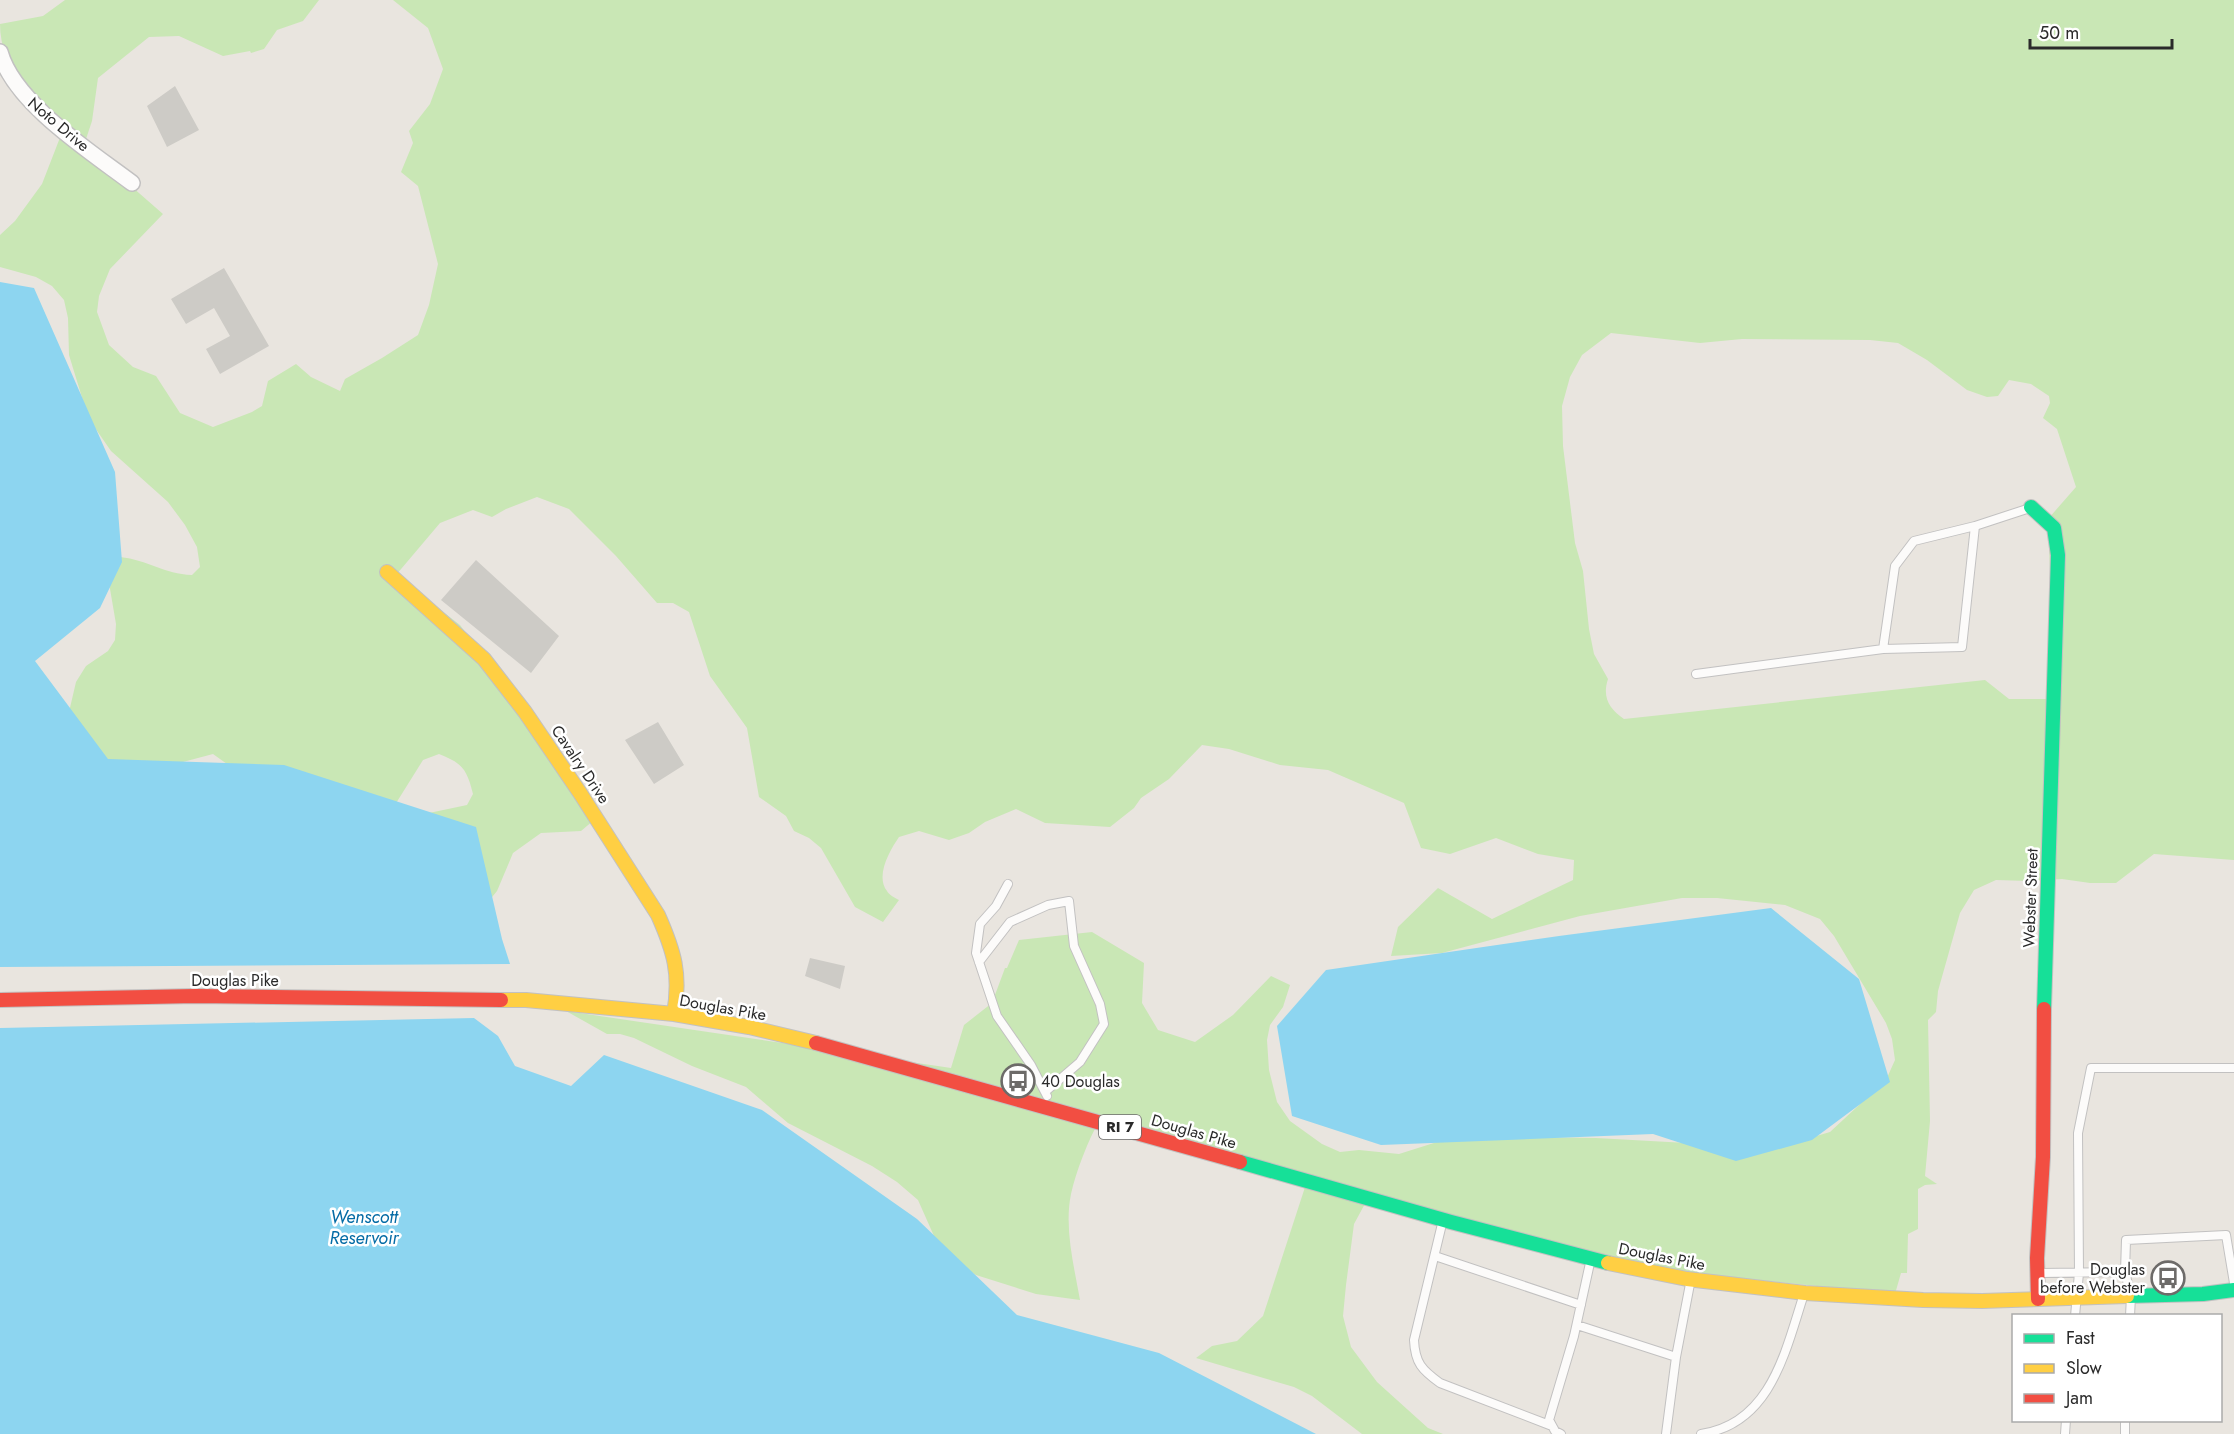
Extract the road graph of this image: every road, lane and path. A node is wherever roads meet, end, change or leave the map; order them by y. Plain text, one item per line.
1 (0, 52) edge
2 (132, 183) dead end
3 (2031, 507) joint
4 (1975, 526) junction
5 (387, 572) dead end
6 (1883, 649) junction
7 (1696, 674) dead end
8 (1008, 884) dead end
9 (979, 962) junction
10 (0, 1000) edge
11 (674, 1014) junction
12 (2234, 1068) edge
13 (1045, 1092) junction
14 (1054, 1108) junction
15 (1444, 1220) junction
16 (1435, 1256) junction
17 (1591, 1258) junction
18 (2125, 1272) junction
19 (2035, 1273) junction
20 (2079, 1273) junction
21 (1691, 1280) junction
22 (2234, 1283) edge
23 (2234, 1290) edge
24 (1805, 1293) junction
25 (2131, 1296) junction
26 (2077, 1298) junction
27 (2038, 1299) junction
28 (1581, 1305) junction
29 (2075, 1314) edge
30 (2130, 1314) edge
31 (1577, 1325) junction
32 (1676, 1357) junction
33 (1552, 1426) junction
34 (1561, 1434) edge
35 (1666, 1434) edge
36 (1701, 1434) edge

1 - 2 street, Noto Drive
3 - 4 lane
3 - 19 main road, Webster Street
4 - 6 lane
4 - 6 lane
5 - 11 main road, Cavalry Drive
6 - 7 lane
8 - 9 lane
9 - 13 lane
9 - 13 lane
10 - 11 main road, Douglas Pike / RI 7
11 - 14 main road, Douglas Pike / RI 7
12 - 20 lane
13 - 14 lane
14 - 15 main road, Douglas Pike / RI 7
15 - 16 lane
15 - 17 main road, Douglas Pike / RI 7
16 - 28 lane
16 - 33 lane
17 - 21 main road, Douglas Pike / RI 7
17 - 28 lane
18 - 20 lane
18 - 22 lane
18 - 25 lane
19 - 20 lane
19 - 27 main road, Webster Street
20 - 26 lane
21 - 24 main road, Douglas Pike / RI 7
21 - 32 lane
23 - 25 main road, Douglas Pike / RI 7
24 - 27 main road, Douglas Pike / RI 7
24 - 36 lane
25 - 26 main road, Douglas Pike / RI 7
25 - 30 lane
26 - 27 main road, Douglas Pike / RI 7
26 - 29 lane
28 - 31 lane
31 - 32 lane
31 - 33 lane
32 - 35 lane
33 - 34 lane

